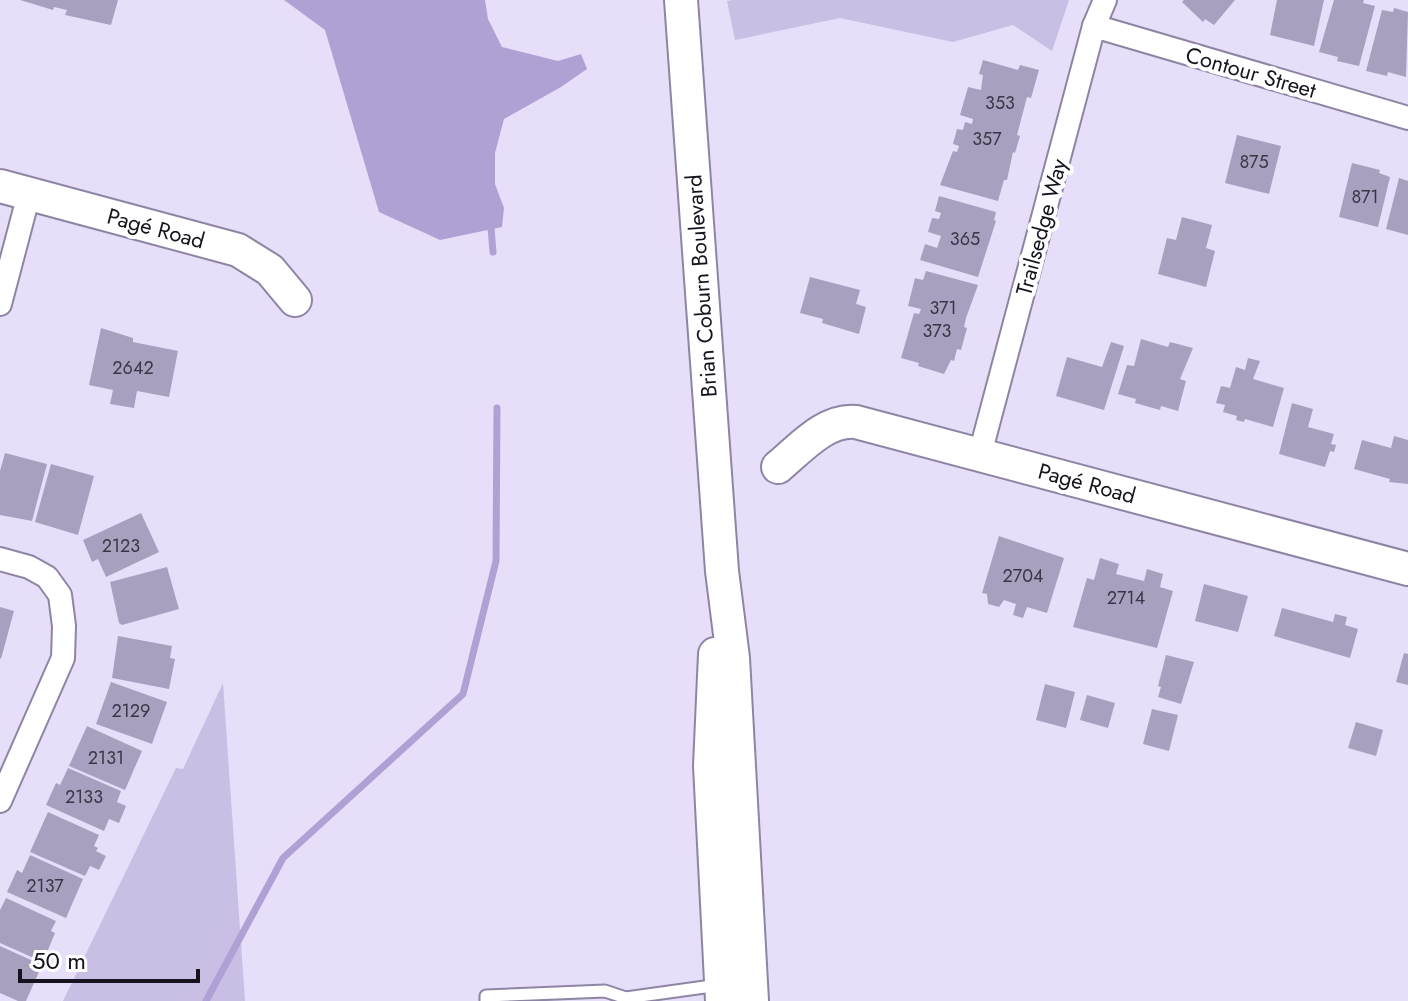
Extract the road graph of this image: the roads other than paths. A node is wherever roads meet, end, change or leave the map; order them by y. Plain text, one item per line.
1 (681, 0) edge
2 (1105, 0) edge
3 (1094, 26) junction
4 (1408, 118) edge
5 (15, 190) edge
6 (295, 300) dead end
7 (0, 304) edge
8 (980, 454) junction
9 (778, 467) dead end
10 (0, 559) edge
11 (1408, 569) edge
12 (0, 801) edge
13 (736, 992) edge
14 (626, 1000) edge
15 (486, 1001) edge

1 - 13 main road, Brian Coburn Boulevard
2 - 3 street, Trailsedge Way
3 - 4 street, Contour Street
3 - 8 street, Trailsedge Way
5 - 6 main road, Pagé Road
5 - 7 street
8 - 9 main road, Pagé Road
8 - 11 main road, Pagé Road
10 - 12 street
13 - 14 lane
14 - 15 lane

